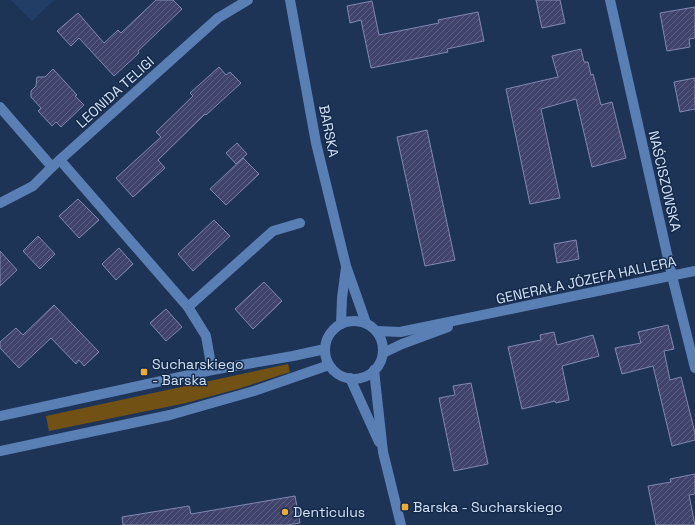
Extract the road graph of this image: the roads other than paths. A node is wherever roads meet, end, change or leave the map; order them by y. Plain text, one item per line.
1 (248, 0) edge
2 (290, 0) edge
3 (610, 0) edge
4 (0, 107) edge
5 (56, 164) junction
6 (0, 203) edge
7 (300, 223) dead end
8 (346, 266) junction
9 (695, 271) edge
10 (672, 276) junction
11 (188, 307) junction
12 (482, 315) junction
13 (366, 323) junction
14 (341, 324) junction
15 (376, 331) junction
16 (325, 349) junction
17 (383, 353) junction
18 (329, 365) junction
19 (695, 368) edge
20 (212, 370) junction
21 (374, 370) junction
22 (350, 378) junction
23 (0, 416) edge
24 (0, 451) edge
25 (383, 452) junction
26 (401, 525) edge

1 - 5 street, LEONIDA TELIGI
2 - 8 street, BARSKA
3 - 10 street, NAŚCISZOWSKA
4 - 5 street
5 - 6 street, LEONIDA TELIGI
5 - 11 street
7 - 11 street
8 - 13 street, BARSKA
8 - 14 street, BARSKA
9 - 10 street, GENERAŁA JÓZEFA HALLERA
10 - 12 street, GENERAŁA JÓZEFA HALLERA
10 - 19 street, NAŚCISZOWSKA
11 - 20 street
12 - 15 street, GENERAŁA JÓZEFA HALLERA
12 - 17 street, GENERAŁA JÓZEFA HALLERA
13 - 14 street
13 - 15 street
14 - 16 street
15 - 17 street
16 - 18 street
16 - 20 street
17 - 21 street
18 - 22 street
18 - 24 street
20 - 23 street
21 - 22 street
21 - 25 street
22 - 25 street
25 - 26 street

